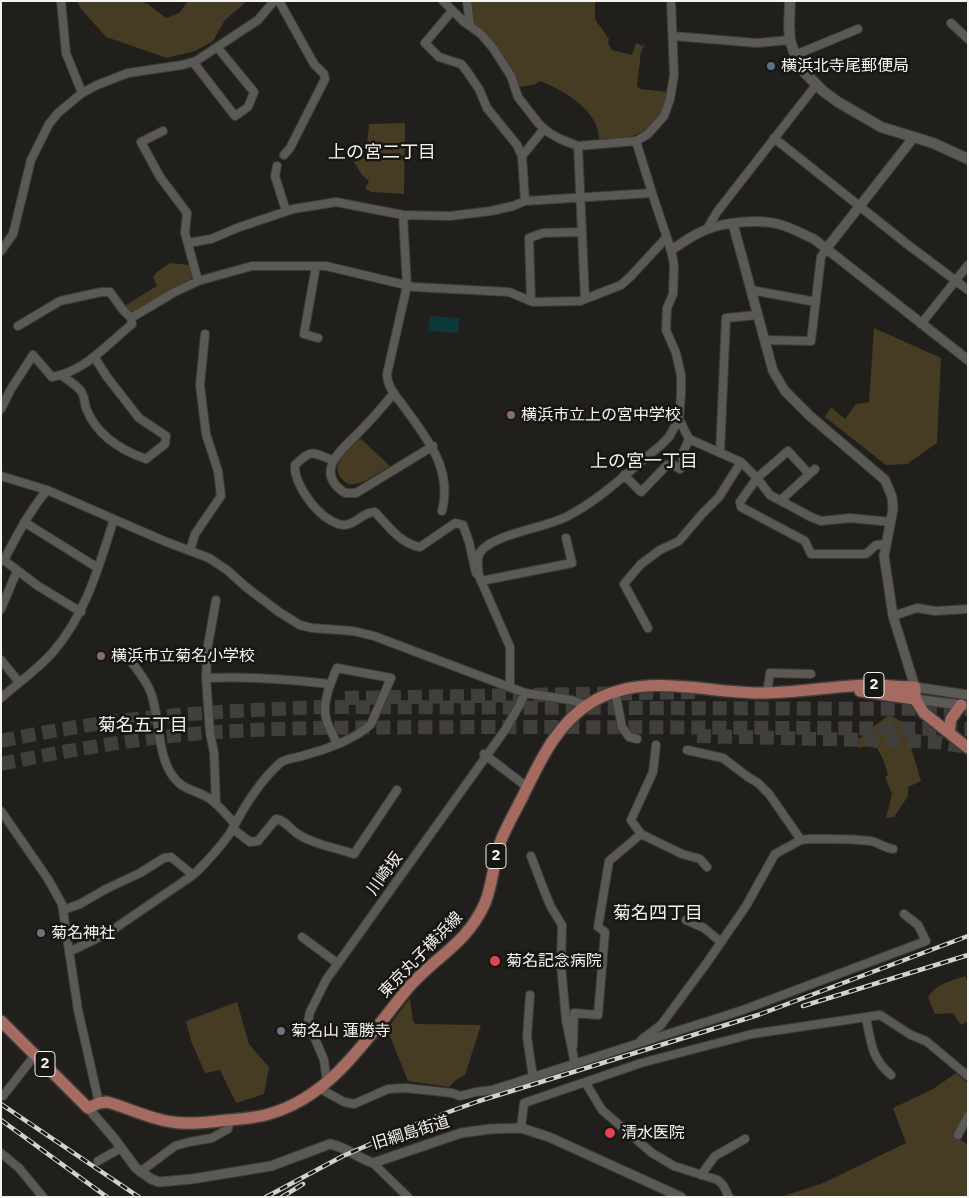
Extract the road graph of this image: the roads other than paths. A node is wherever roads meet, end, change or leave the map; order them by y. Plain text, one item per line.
1 (61, 1) edge
2 (274, 1) edge
3 (280, 1) edge
4 (443, 1) edge
5 (467, 1) edge
6 (671, 1) edge
7 (790, 1) edge
8 (452, 11) junction
9 (951, 22) dead end
10 (470, 26) junction
11 (858, 29) dead end
12 (673, 36) junction
13 (968, 39) edge
14 (790, 40) junction
15 (217, 48) junction
16 (795, 55) junction
17 (193, 62) junction
18 (816, 85) junction
19 (82, 93) junction
20 (544, 129) junction
21 (163, 131) dead end
22 (914, 137) junction
23 (774, 138) junction
24 (636, 141) junction
25 (578, 146) junction
26 (284, 155) dead end
27 (522, 156) junction
28 (968, 159) edge
29 (277, 166) dead end
30 (652, 193) junction
31 (580, 197) junction
32 (525, 200) junction
33 (860, 205) junction
34 (286, 211) junction
35 (403, 215) junction
36 (734, 224) junction
37 (707, 229) junction
38 (582, 232) junction
39 (666, 238) junction
40 (188, 242) junction
41 (826, 249) junction
42 (671, 250) junction
43 (1, 251) edge
44 (968, 265) edge
45 (316, 266) junction
46 (956, 280) junction
47 (198, 281) junction
48 (408, 286) junction
49 (751, 290) junction
50 (968, 290) edge
51 (585, 299) junction
52 (531, 301) junction
53 (816, 302) junction
54 (757, 315) junction
55 (132, 318) junction
56 (921, 324) junction
57 (18, 326) dead end
58 (205, 334) dead end
59 (318, 338) dead end
60 (764, 340) junction
61 (95, 358) junction
62 (968, 360) edge
63 (62, 376) junction
64 (394, 393) junction
65 (1, 409) edge
66 (679, 419) junction
67 (689, 438) junction
68 (433, 446) junction
69 (720, 453) junction
70 (333, 460) junction
71 (741, 462) junction
72 (624, 475) junction
73 (1, 476) edge
74 (757, 478) junction
75 (47, 490) junction
76 (781, 500) junction
77 (442, 511) dead end
78 (114, 519) junction
79 (24, 522) junction
80 (891, 522) junction
81 (566, 538) dead end
82 (887, 544) junction
83 (190, 551) junction
84 (3, 559) edge
85 (98, 568) junction
86 (17, 571) junction
87 (480, 578) junction
88 (216, 600) dead end
89 (1, 609) edge
90 (968, 609) edge
91 (81, 612) junction
92 (893, 616) junction
93 (648, 628) dead end
94 (1, 660) edge
95 (133, 664) dead end
96 (811, 674) dead end
97 (206, 678) junction
98 (19, 682) junction
99 (330, 684) junction
100 (510, 688) junction
101 (614, 691) junction
102 (525, 693) junction
103 (767, 693) junction
104 (915, 693) junction
105 (1, 698) edge
106 (966, 702) edge
107 (587, 705) junction
108 (949, 732) junction
109 (637, 739) dead end
110 (337, 744) junction
111 (656, 745) dead end
112 (968, 748) edge
113 (687, 750) dead end
114 (486, 754) junction
115 (527, 787) junction
116 (397, 790) dead end
117 (216, 804) junction
118 (1, 811) edge
119 (234, 826) junction
120 (641, 834) junction
121 (801, 840) junction
122 (893, 848) dead end
123 (531, 856) dead end
124 (707, 866) dead end
125 (193, 875) junction
126 (63, 910) junction
127 (904, 914) dead end
128 (686, 920) dead end
129 (302, 937) dead end
130 (721, 942) junction
131 (69, 952) junction
132 (337, 963) junction
133 (530, 995) dead end
134 (866, 1017) junction
135 (1, 1021) edge
136 (636, 1044) junction
137 (573, 1046) junction
138 (35, 1056) junction
139 (576, 1064) junction
140 (891, 1074) dead end
141 (968, 1076) edge
142 (533, 1077) junction
143 (330, 1080) junction
144 (585, 1082) junction
145 (319, 1088) junction
146 (2, 1096) edge
147 (99, 1102) junction
148 (88, 1108) junction
149 (968, 1116) edge
150 (230, 1120) junction
151 (521, 1128) junction
152 (958, 1134) dead end
153 (745, 1139) dead end
154 (121, 1148) junction
155 (1, 1153) edge
156 (98, 1161) dead end
157 (373, 1163) junction
158 (140, 1172) junction
159 (701, 1175) junction
160 (43, 1197) edge
161 (408, 1197) edge
162 (681, 1197) edge
163 (729, 1197) edge

1 - 19 street
2 - 15 street
3 - 26 street
4 - 8 street
5 - 10 street
6 - 12 street
7 - 14 main road
8 - 10 street
8 - 27 street
9 - 13 street
10 - 20 street
11 - 16 street
12 - 14 street
12 - 24 street
14 - 16 main road
15 - 17 street
15 - 17 street
16 - 18 main road
17 - 19 street
18 - 22 main road
18 - 23 street
19 - 43 street
20 - 25 street
20 - 27 street
21 - 40 street
22 - 28 main road
22 - 33 street
23 - 33 street
23 - 37 street
24 - 25 street
24 - 30 street
25 - 31 street
27 - 32 street
29 - 34 street
30 - 31 street
30 - 39 street
31 - 32 street
31 - 38 street
32 - 35 street
33 - 41 street
33 - 46 street
34 - 35 street
34 - 40 street
35 - 48 street
36 - 37 street
36 - 41 street
36 - 49 street
37 - 42 street
38 - 51 street
38 - 52 street
39 - 42 street
39 - 51 street
40 - 47 street
41 - 53 street
41 - 56 street
42 - 66 street
44 - 46 street
45 - 47 street
45 - 48 street
45 - 59 street
46 - 50 street
46 - 56 street
47 - 55 street
48 - 52 street
48 - 64 street
49 - 53 street
49 - 54 street
51 - 52 street
53 - 60 street
54 - 60 street
54 - 69 street
55 - 57 street
55 - 61 street
56 - 62 street
58 - 83 street
60 - 80 street
61 - 63 street
61 - 63 street
63 - 65 street
64 - 68 street
64 - 70 street
66 - 67 street
66 - 72 street
67 - 69 street
67 - 72 street
68 - 70 street
68 - 77 street
69 - 71 street
70 - 87 street
71 - 74 street
71 - 93 street
72 - 87 street
73 - 75 street
74 - 76 street
74 - 76 street
74 - 82 street
75 - 78 street
75 - 79 street
76 - 80 street
78 - 83 street
78 - 85 street
79 - 84 street
79 - 85 street
80 - 82 street
81 - 87 street
82 - 92 street
83 - 100 street
84 - 86 street
85 - 91 street
86 - 89 street
86 - 91 street
87 - 100 street
88 - 97 street
90 - 92 street
91 - 98 street
92 - 104 street
94 - 98 street
95 - 117 street
96 - 103 street
97 - 99 street
97 - 117 street
98 - 105 street
99 - 110 street
99 - 110 street
100 - 102 street
101 - 103 main road, 東京丸子横浜線 / 2
101 - 107 main road, 東京丸子横浜線 / 2
101 - 109 street
102 - 107 street
102 - 114 street, 川崎坂
103 - 104 main road, 東京丸子横浜線 / 2
104 - 106 street
104 - 108 main road
106 - 108 main road
107 - 115 main road, 東京丸子横浜線 / 2
108 - 112 main road
110 - 119 street
111 - 120 street
113 - 121 street
114 - 115 street
114 - 132 street, 川崎坂
115 - 143 main road, 東京丸子横浜線 / 2
116 - 119 street
117 - 119 street
118 - 126 street
119 - 125 street
120 - 124 street
120 - 137 street
121 - 122 street
121 - 130 street
123 - 137 street
125 - 126 street
125 - 131 street
126 - 131 street
127 - 136 street
128 - 130 street
129 - 132 street
130 - 136 street
131 - 147 street
132 - 143 street, 川崎坂
133 - 142 street
134 - 140 street
134 - 141 street
134 - 144 street
135 - 138 main road, 2
136 - 139 street
137 - 139 street
138 - 146 street
138 - 148 main road, 2
139 - 142 street
142 - 145 street
143 - 145 main road, 東京丸子横浜線 / 2
144 - 151 street
144 - 159 street
145 - 150 main road, 東京丸子横浜線 / 2
147 - 148 main road
147 - 150 main road, 東京丸子横浜線 / 2
148 - 154 street, 旧綱島街道
149 - 152 street
150 - 158 street
151 - 157 street, 旧綱島街道
151 - 162 street, 旧綱島街道
153 - 159 street
154 - 156 street
154 - 158 street, 旧綱島街道
155 - 160 street
157 - 158 street, 旧綱島街道
157 - 161 street
159 - 163 street

